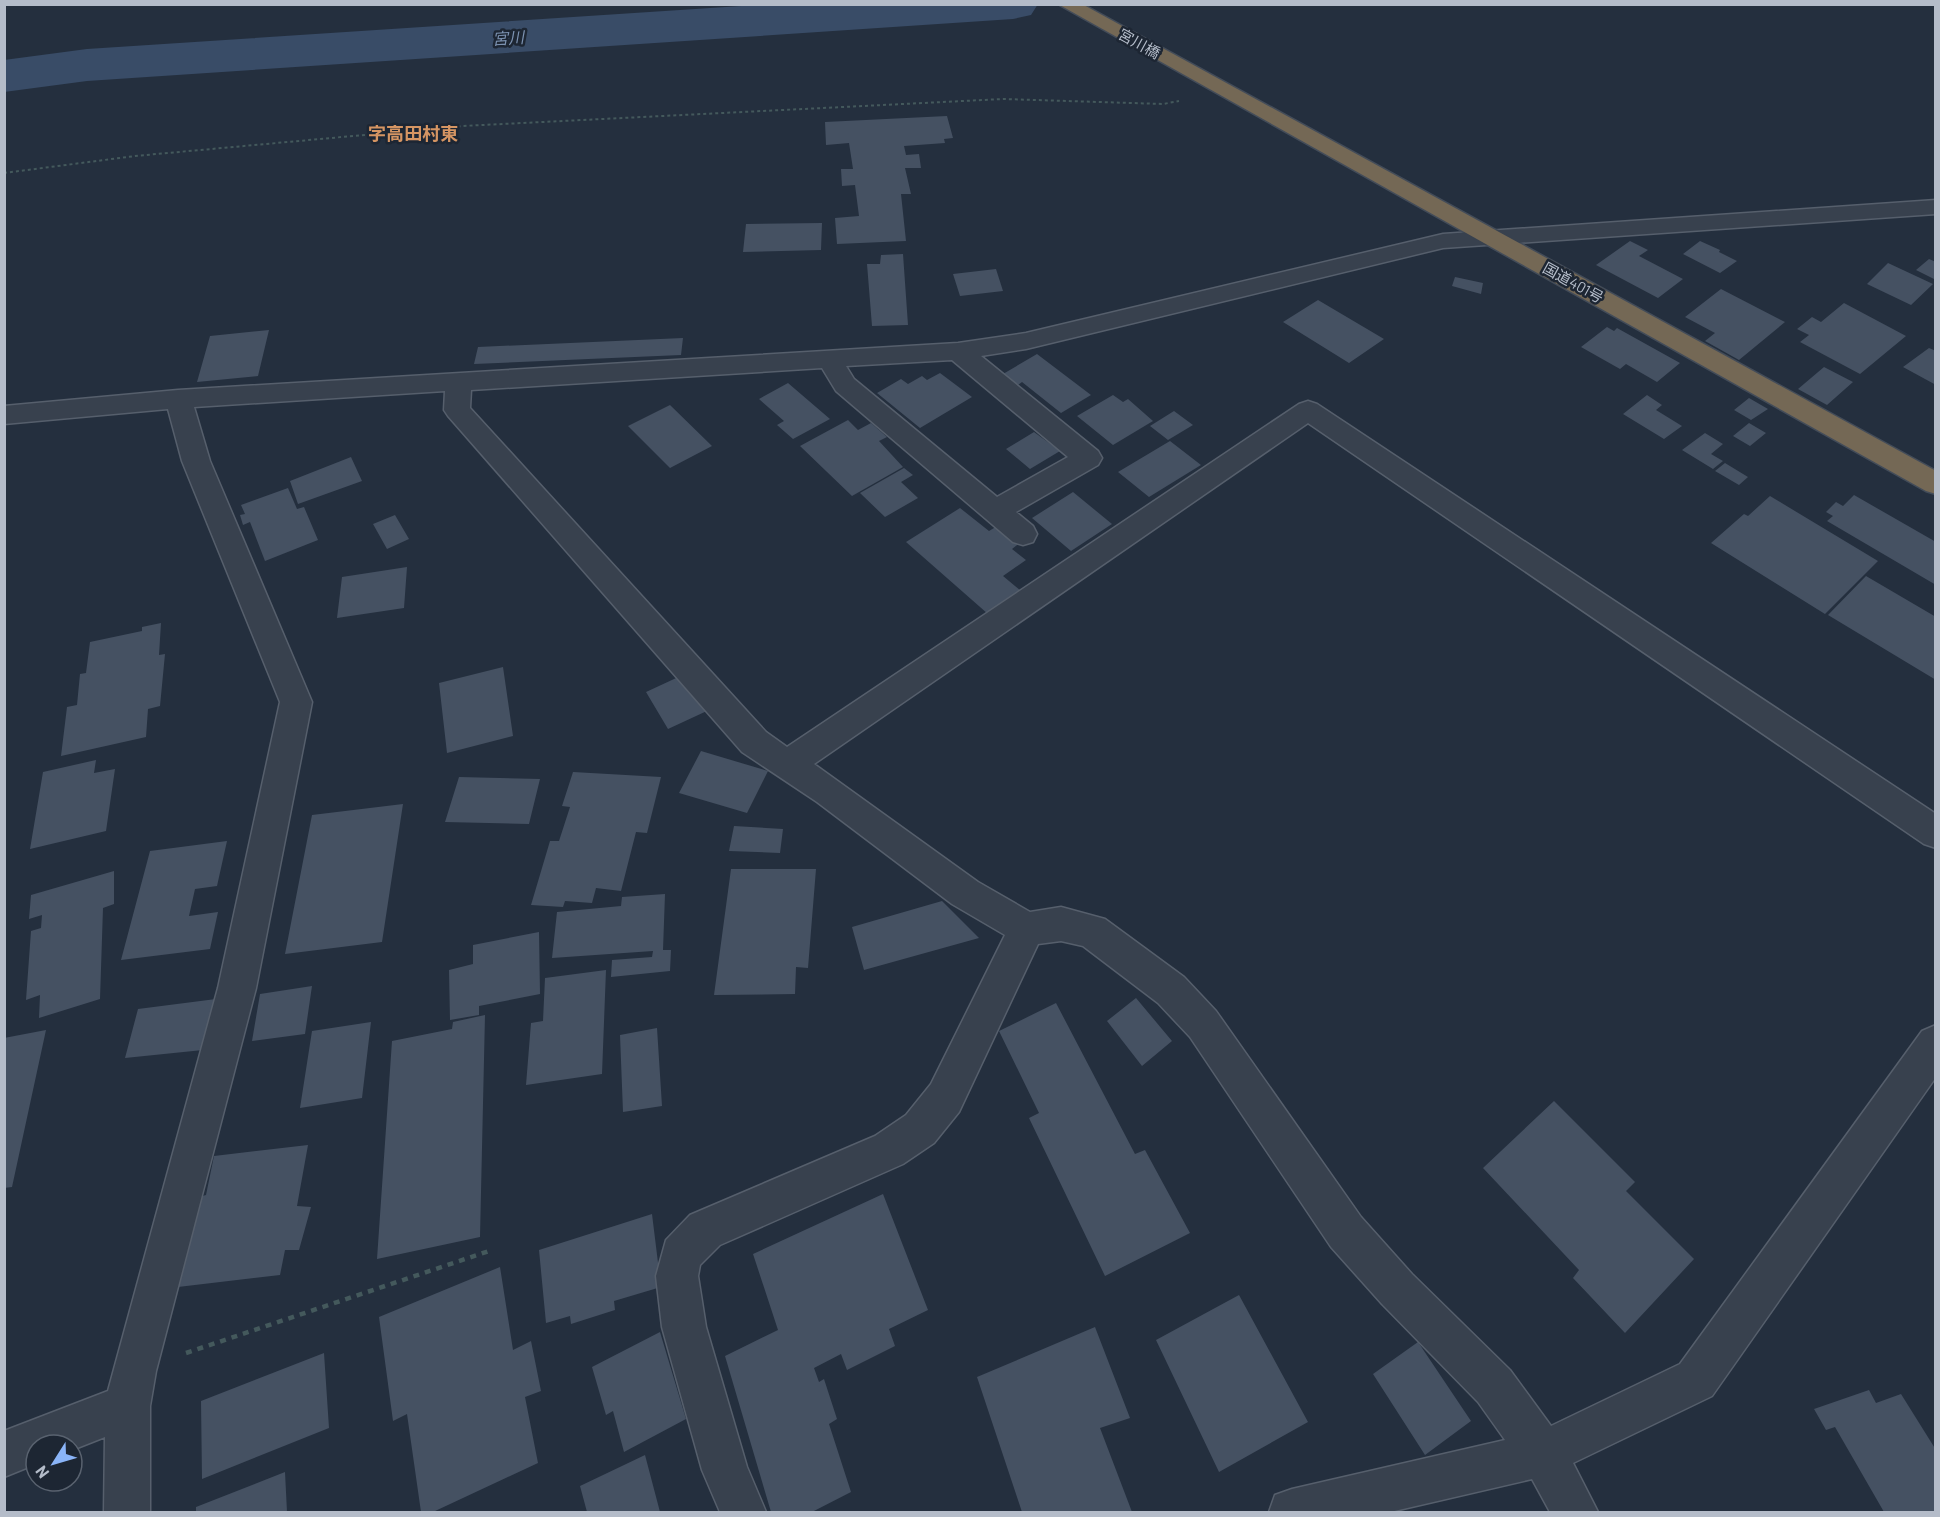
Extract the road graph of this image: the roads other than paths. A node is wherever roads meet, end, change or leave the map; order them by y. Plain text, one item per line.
1 (1067, 4) edge
2 (1219, 88) joint
3 (1935, 207) edge
4 (1489, 237) junction
5 (958, 351) junction
6 (829, 359) junction
7 (458, 384) junction
8 (178, 399) junction
9 (4, 415) edge
10 (1935, 484) edge
11 (995, 511) junction
12 (1023, 534) dead end
13 (788, 764) junction
14 (1935, 833) edge
15 (1027, 929) junction
16 (1935, 1044) edge
17 (131, 1388) junction
18 (4, 1454) edge
19 (1543, 1454) junction
20 (127, 1512) edge
21 (743, 1512) edge
22 (1292, 1512) edge
23 (1575, 1512) edge

1 - 2 highway, 宮川橋
2 - 4 highway, 国道401号
3 - 4 street
4 - 5 street
4 - 10 highway, 国道401号
5 - 6 street
5 - 11 street
6 - 7 street
6 - 11 street
7 - 8 street
7 - 13 street
8 - 9 street
8 - 17 street
11 - 12 street
13 - 14 street
13 - 15 street
15 - 19 street
15 - 21 street
16 - 19 street
17 - 18 street
17 - 20 street
19 - 22 street
19 - 23 street

